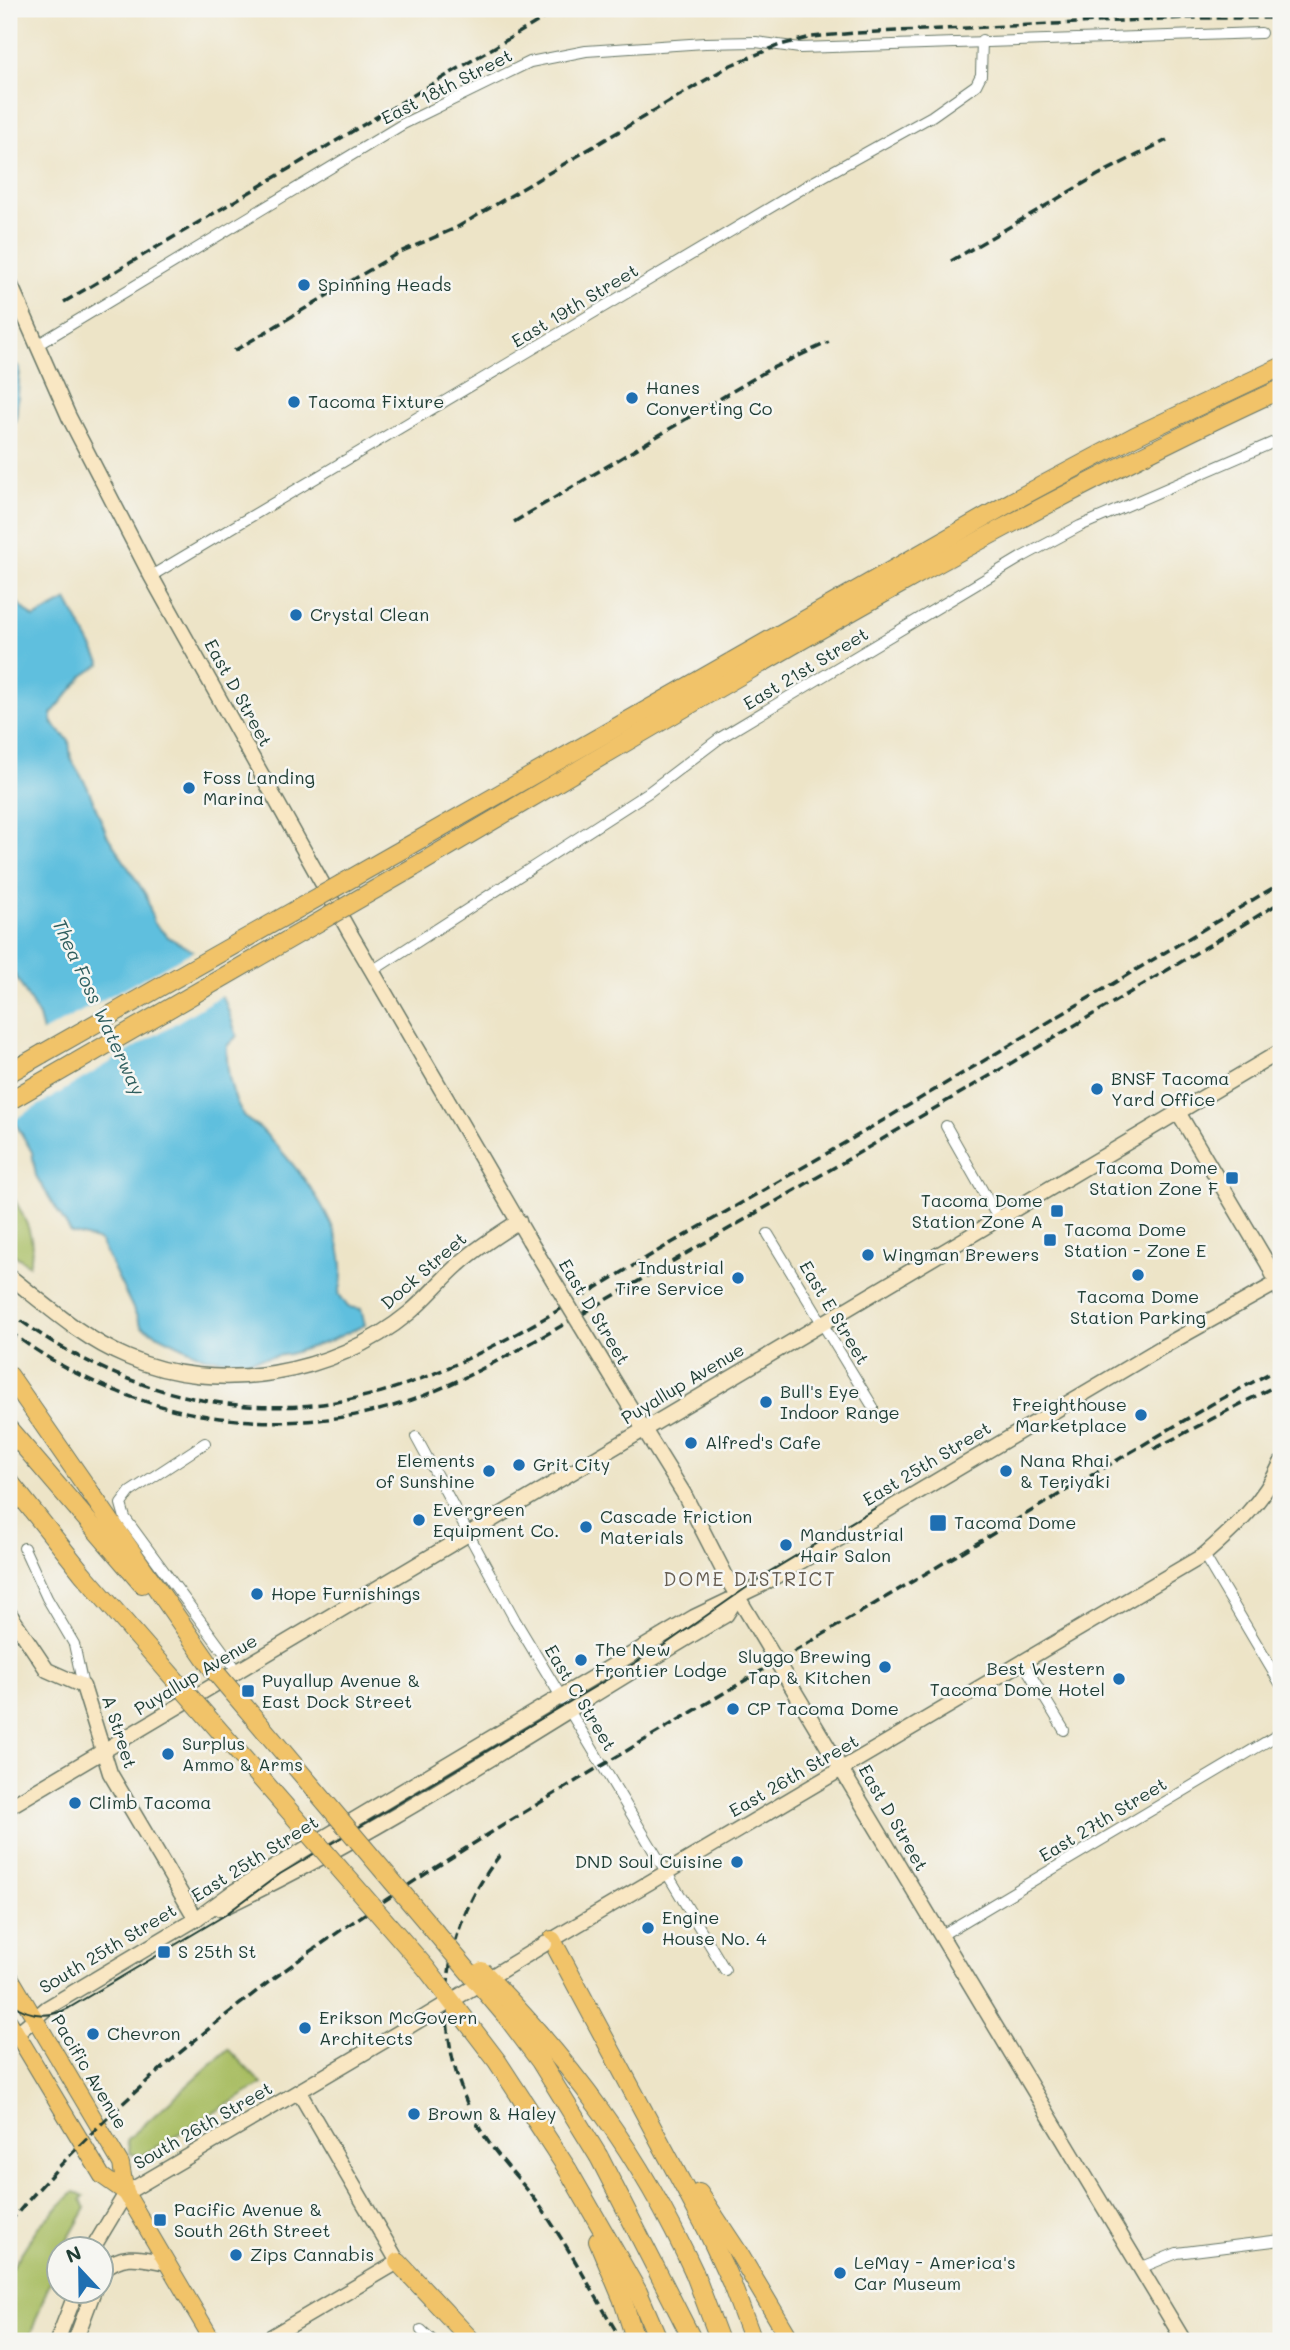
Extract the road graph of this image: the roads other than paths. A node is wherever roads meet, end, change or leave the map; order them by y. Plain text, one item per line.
1 (1261, 33) dead end
2 (982, 40) junction
3 (9, 281) edge
4 (37, 345) junction
5 (1281, 365) edge
6 (1281, 389) edge
7 (1281, 439) edge
8 (151, 576) junction
9 (372, 971) junction
10 (1281, 1051) edge
11 (9, 1073) edge
12 (9, 1101) edge
13 (1178, 1112) junction
14 (946, 1126) dead end
15 (999, 1218) junction
16 (519, 1222) junction
17 (768, 1234) dead end
18 (9, 1276) edge
19 (1280, 1285) edge
20 (822, 1324) junction
21 (9, 1375) edge
22 (873, 1407) dead end
23 (9, 1429) edge
24 (644, 1430) junction
25 (416, 1437) dead end
26 (205, 1443) dead end
27 (1281, 1463) edge
28 (9, 1481) edge
29 (9, 1499) edge
30 (468, 1534) junction
31 (24, 1548) dead end
32 (1204, 1555) junction
33 (83, 1574) junction
34 (738, 1596) junction
35 (9, 1613) edge
36 (1022, 1661) junction
37 (212, 1668) junction
38 (239, 1673) junction
39 (1281, 1685) edge
40 (83, 1686) junction
41 (562, 1698) junction
42 (570, 1711) junction
43 (1064, 1730) dead end
44 (1281, 1733) edge
45 (105, 1751) junction
46 (843, 1770) junction
47 (9, 1807) edge
48 (385, 1871) junction
49 (667, 1874) junction
50 (196, 1919) junction
51 (940, 1936) junction
52 (549, 1942) junction
53 (725, 1970) dead end
54 (9, 1975) edge
55 (35, 2018) junction
56 (11, 2032) edge
57 (299, 2092) junction
58 (645, 2114) junction
59 (568, 2170) junction
60 (126, 2193) junction
61 (102, 2234) edge
62 (1281, 2240) edge
63 (116, 2260) edge
64 (398, 2262) junction
65 (167, 2263) junction
66 (1140, 2268) junction
67 (72, 2304) edge
68 (89, 2304) edge
69 (421, 2330) dead end
70 (57, 2341) edge
71 (75, 2341) edge
72 (214, 2341) edge
73 (264, 2341) edge
74 (433, 2341) edge
75 (472, 2341) edge
76 (636, 2341) edge
77 (659, 2341) edge
78 (693, 2341) edge
79 (720, 2341) edge
80 (753, 2341) edge
81 (791, 2341) edge
82 (1184, 2341) edge

1 - 2 street, East 18th Street
2 - 4 street, East 18th Street
2 - 8 street, East 19th Street
3 - 4 street, East D Street
4 - 8 street, East D Street
5 - 11 highway, bridge
6 - 12 highway, bridge
7 - 9 street, East 21st Street
8 - 9 street, East D Street
9 - 16 street, East D Street
10 - 13 street, Puyallup Avenue
13 - 15 street, Puyallup Avenue
13 - 19 street
14 - 15 street
15 - 20 street, Puyallup Avenue
16 - 18 street, Dock Street
16 - 24 street, East D Street, bridge
17 - 20 street, East E Street
19 - 34 street, East 25th Street
20 - 22 street, East E Street
20 - 24 street, Puyallup Avenue
21 - 37 highway
23 - 37 highway
24 - 30 street, Puyallup Avenue
24 - 34 street, East D Street
25 - 30 street, East C Street
26 - 38 street
27 - 32 street, East 26th Street
28 - 33 highway
29 - 33 highway
30 - 38 street, Puyallup Avenue
30 - 41 street, East C Street
31 - 40 street
32 - 36 street, East 26th Street
32 - 39 street
33 - 59 highway, bridge
34 - 41 street, East 25th Street
34 - 42 street, East 25th Street
34 - 46 street, East D Street
35 - 40 street, A Street
36 - 43 street
36 - 46 street, East 26th Street
37 - 48 highway, bridge
38 - 45 street, Puyallup Avenue
40 - 45 street, A Street
41 - 42 street, East C Street
41 - 50 street, East 25th Street
42 - 49 street, East C Street
42 - 50 street, East 25th Street
44 - 51 street, East 27th Street
45 - 47 street, Puyallup Avenue
45 - 50 street, A Street
46 - 49 street, East 26th Street
46 - 51 street, East D Street
48 - 78 highway, bridge
48 - 79 highway, bridge
49 - 52 street, East 26th Street
49 - 53 street, East C Street
50 - 55 street, South 25th Street
51 - 66 street, East D Street
52 - 57 street, East 26th Street, bridge
52 - 58 highway
54 - 55 main road, Pacific Avenue
55 - 56 street, South 25th Street
55 - 60 main road, Pacific Avenue
56 - 60 main road, Pacific Avenue
57 - 60 street, South 26th Street
57 - 64 street
58 - 80 highway
58 - 81 highway
59 - 76 highway
59 - 77 highway
60 - 61 street
60 - 65 main road, Pacific Avenue
62 - 66 street
63 - 65 street
64 - 73 street
64 - 75 highway
65 - 72 main road, Pacific Avenue
66 - 82 street, East D Street
67 - 70 street
68 - 71 street
69 - 74 street

